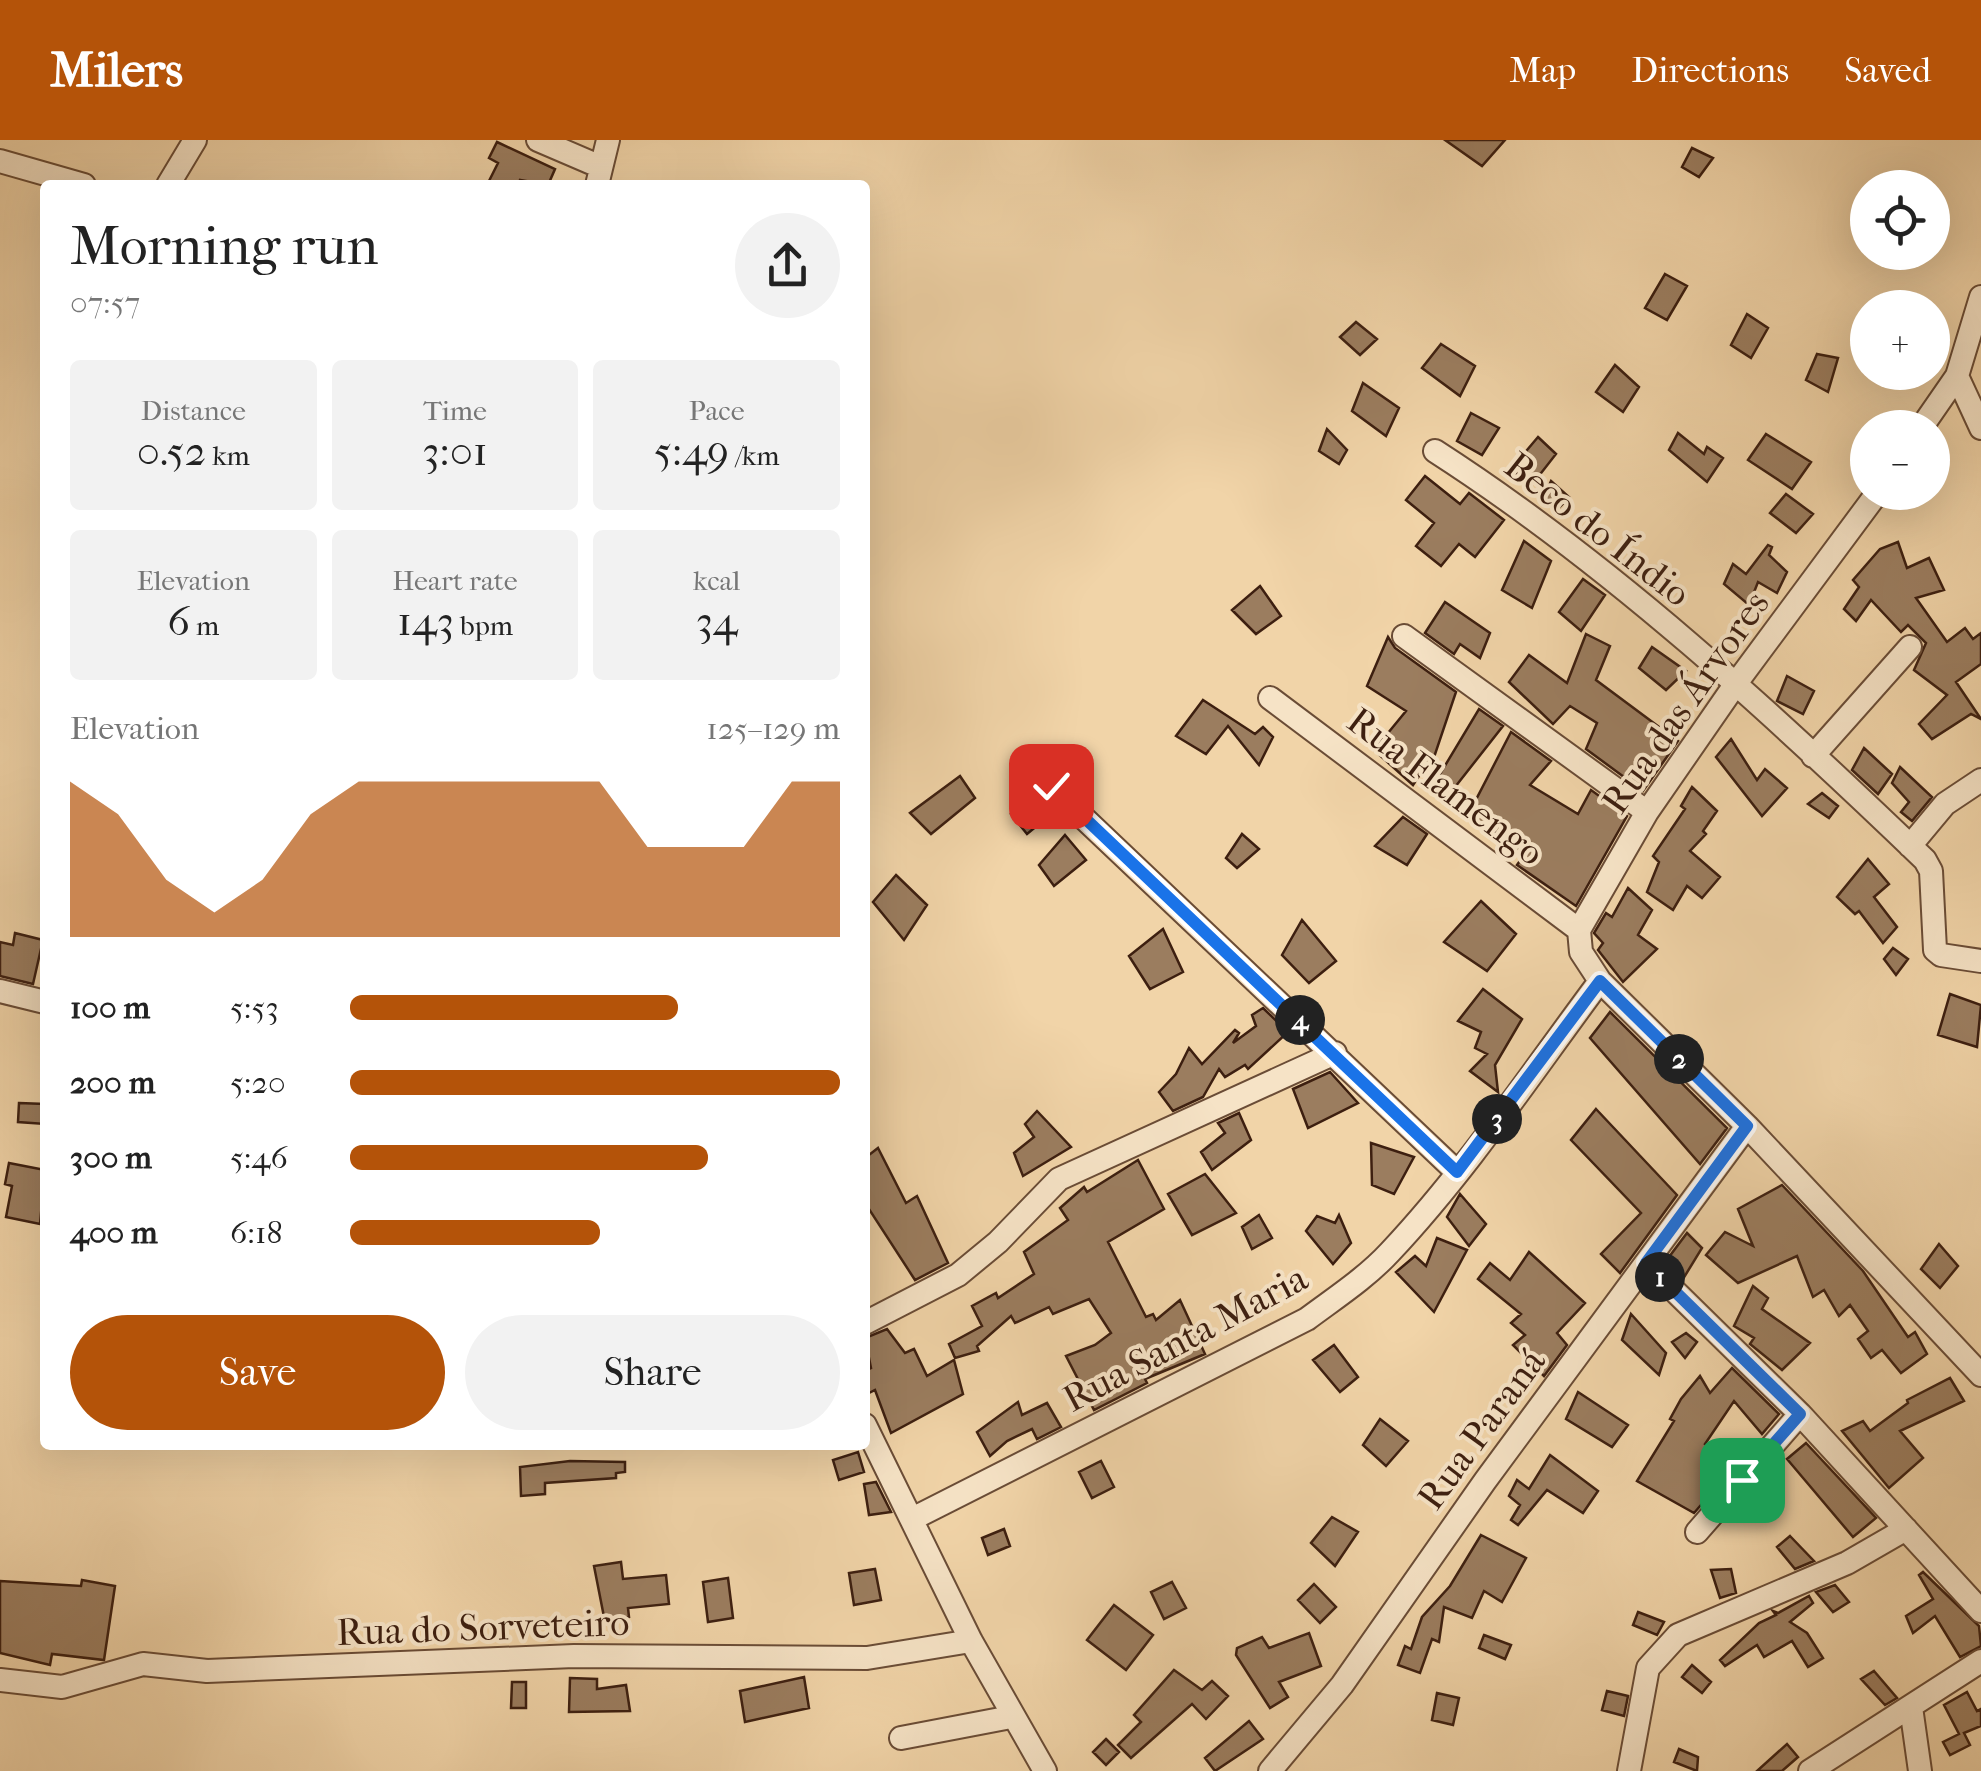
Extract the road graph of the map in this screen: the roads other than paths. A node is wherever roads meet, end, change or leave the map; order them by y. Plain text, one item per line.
1 (196, 140) edge
2 (538, 140) edge
3 (608, 140) edge
4 (0, 161) edge
5 (599, 176) edge
6 (66, 180) edge
7 (171, 180) edge
8 (1981, 296) edge
9 (1957, 376) junction
10 (1933, 410) edge
11 (1981, 428) edge
12 (1435, 451) dead end
13 (1865, 510) edge
14 (1404, 636) dead end
15 (1910, 647) dead end
16 (1737, 682) junction
17 (1270, 698) dead end
18 (1813, 756) junction
19 (1981, 780) edge
20 (1051, 786) dead end
21 (1646, 812) junction
22 (1910, 846) junction
23 (1579, 930) junction
24 (1981, 961) edge
25 (1594, 972) junction
26 (0, 991) edge
27 (40, 1001) edge
28 (1335, 1053) junction
29 (1747, 1126) junction
30 (1457, 1172) junction
31 (1646, 1263) junction
32 (870, 1320) edge
33 (1981, 1375) edge
34 (1800, 1414) junction
35 (870, 1434) edge
36 (912, 1519) junction
37 (1906, 1529) junction
38 (1697, 1532) dead end
39 (1981, 1611) edge
40 (971, 1641) junction
41 (1981, 1661) edge
42 (0, 1680) edge
43 (1911, 1707) junction
44 (1011, 1718) junction
45 (901, 1738) dead end
46 (1045, 1771) edge
47 (1270, 1771) edge
48 (1629, 1771) edge
49 (1810, 1771) edge
50 (1920, 1771) edge

1 - 7 street
2 - 5 street
3 - 5 street
4 - 6 street
8 - 9 street
9 - 10 street
9 - 11 street
12 - 16 street, Beco do Índio
13 - 16 street, Rua das Árvores
14 - 21 street
15 - 18 street
16 - 18 street, Beco do Índio
16 - 21 street, Rua das Árvores
17 - 23 street, Rua Flamengo
18 - 22 street, Beco do Índio
19 - 22 street
20 - 28 street
21 - 23 street, Rua das Árvores
22 - 24 street, Beco do Índio
23 - 25 street
25 - 29 street
25 - 30 street, Rua Santa Maria
26 - 27 street
28 - 30 street
28 - 32 street
29 - 31 street, Rua Paraná
29 - 33 street
30 - 36 street, Rua Santa Maria
31 - 34 street
31 - 47 street, Rua Paraná
34 - 37 street
34 - 38 street
35 - 36 street
36 - 40 street
37 - 39 street
37 - 48 street
40 - 42 street, Rua do Sorveteiro
40 - 44 street
41 - 43 street
43 - 49 street
43 - 50 street
44 - 45 street
44 - 46 street

